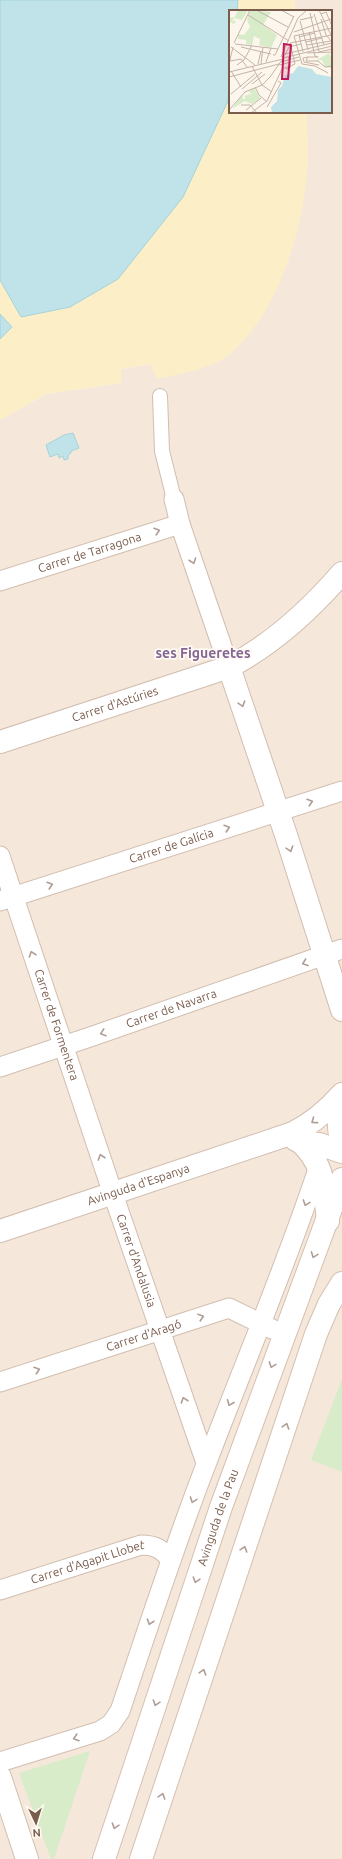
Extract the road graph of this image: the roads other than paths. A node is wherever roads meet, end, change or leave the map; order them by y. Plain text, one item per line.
1 (160, 396) dead end
2 (174, 499) joint
3 (180, 524) junction
4 (342, 573) edge
5 (0, 581) edge
6 (229, 667) junction
7 (0, 742) edge
8 (342, 791) edge
9 (278, 812) junction
10 (0, 856) edge
11 (7, 899) edge
12 (333, 952) edge
13 (342, 1010) edge
14 (63, 1046) junction
15 (0, 1067) edge
16 (342, 1095) edge
17 (287, 1140) junction
18 (342, 1144) edge
19 (342, 1152) edge
20 (319, 1166) junction
21 (342, 1179) edge
22 (113, 1194) junction
23 (328, 1221) junction
24 (0, 1232) edge
25 (342, 1283) edge
26 (261, 1324) junction
27 (160, 1330) junction
28 (284, 1334) junction
29 (0, 1382) edge
30 (206, 1463) junction
31 (171, 1560) junction
32 (0, 1590) edge
33 (0, 1762) edge
34 (0, 1777) edge
35 (27, 1859) edge
36 (104, 1859) edge
37 (141, 1859) edge

1 - 2 street
2 - 3 street
5 -> 3 street, Carrer de Tarragona
3 -> 6 street
4 - 6 main road, Carrer d'Astúries
6 - 7 main road, Carrer d'Astúries
6 -> 9 main road
9 -> 8 street, Carrer de Galícia
11 -> 9 street, Carrer de Galícia
9 -> 12 main road
10 - 11 street, Carrer de Formentera
14 -> 11 street, Carrer de Formentera
12 - 13 main road
12 -> 14 street, Carrer de Navarra
14 - 15 street, Carrer de Navarra
22 -> 14 street, Carrer de Formentera
16 -> 17 main road, Avinguda d'Espanya
16 - 18 main road
17 - 19 main road, Avinguda d'Espanya
17 - 20 main road
17 - 22 main road, Avinguda d'Espanya
20 - 23 main road
20 -> 26 street
21 - 23 main road, Avinguda de la Pau
22 - 24 main road, Avinguda d'Espanya
22 - 27 street, Carrer d'Andalusia
23 -> 28 main road, Avinguda de la Pau
37 -> 25 main road
27 -> 26 street, Carrer d'Aragó
26 - 28 street, Carrer d'Aragó
26 -> 30 street
29 -> 27 street, Carrer d'Aragó
30 -> 27 street, Carrer d'Andalusia
28 -> 36 main road, Avinguda de la Pau
30 -> 31 street
31 - 32 street, Carrer d'Agapit Llobet
31 -> 33 street
34 - 35 main road

